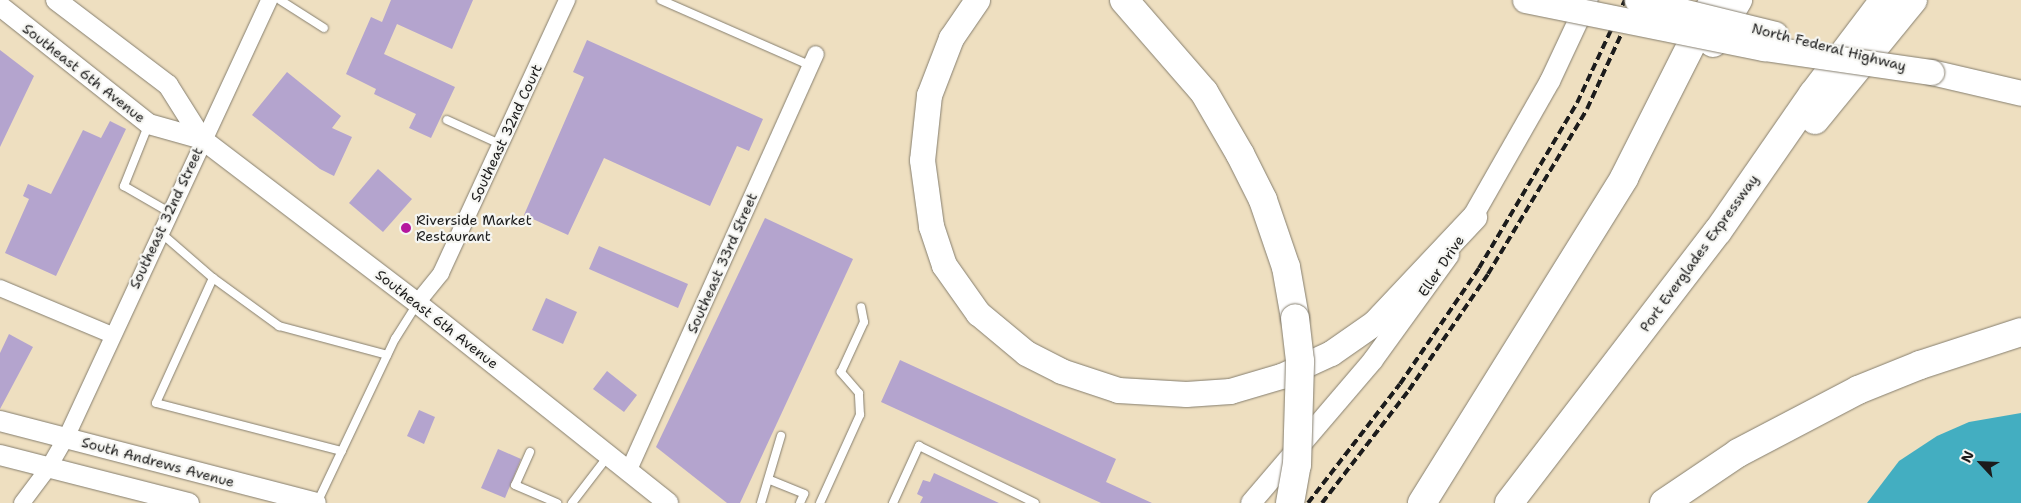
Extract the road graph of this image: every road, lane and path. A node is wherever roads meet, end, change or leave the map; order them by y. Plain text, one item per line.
1 (56, 0) edge
2 (269, 0) edge
3 (280, 0) edge
4 (567, 0) edge
5 (661, 0) edge
6 (977, 0) edge
7 (1124, 0) edge
8 (1525, 0) edge
9 (1588, 0) edge
10 (1637, 0) edge
11 (1714, 0) edge
12 (1738, 0) edge
13 (1884, 0) edge
14 (1913, 0) edge
15 (0, 6) edge
16 (324, 28) dead end
17 (814, 60) joint
18 (1931, 72) junction
19 (2021, 93) edge
20 (448, 120) dead end
21 (149, 124) junction
22 (202, 139) junction
23 (500, 144) junction
24 (1624, 178) junction
25 (169, 212) junction
26 (1474, 217) junction
27 (1718, 231) junction
28 (160, 232) junction
29 (213, 278) junction
30 (0, 288) edge
31 (417, 303) junction
32 (861, 307) dead end
33 (2021, 332) edge
34 (112, 336) junction
35 (387, 355) junction
36 (0, 421) edge
37 (781, 436) dead end
38 (66, 438) junction
39 (342, 451) junction
40 (530, 452) dead end
41 (0, 455) edge
42 (608, 456) junction
43 (50, 467) junction
44 (628, 472) junction
45 (770, 480) junction
46 (22, 503) edge
47 (189, 503) edge
48 (316, 503) edge
49 (557, 503) edge
50 (572, 503) edge
51 (667, 503) edge
52 (761, 503) edge
53 (800, 503) edge
54 (820, 503) edge
55 (893, 503) edge
56 (1035, 503) edge
57 (1252, 503) edge
58 (1290, 503) edge
59 (1422, 503) edge
60 (1509, 503) edge
61 (1664, 503) edge

1 - 22 street, Southeast 6th Avenue
2 - 22 street, Southeast 32nd Street
3 - 16 lane
4 - 23 street, Southeast 32nd Court
5 - 17 lane
6 - 26 main road
7 - 58 highway, bridge
8 - 18 main road, bridge
9 - 26 street, Eller Drive
10 - 18 main road, North Federal Highway, bridge
11 - 24 highway
12 - 24 highway
13 - 27 highway, Port Everglades Expressway
14 - 27 highway
15 - 21 street, Southeast 6th Avenue
17 - 44 street, Southeast 33rd Street
18 - 19 main road, North Federal Highway
20 - 23 lane
21 - 22 street, Southeast 6th Avenue
21 - 25 lane
22 - 25 street, Southeast 32nd Street
22 - 31 street, Southeast 6th Avenue
23 - 31 street, Southeast 32nd Court
24 - 59 highway
25 - 28 street, Southeast 32nd Street
26 - 57 street, Eller Drive
27 - 60 highway, Port Everglades Expressway
28 - 29 lane
28 - 34 street, Southeast 32nd Street
29 - 35 lane
29 - 39 lane
30 - 34 street
31 - 35 lane, Southeast 32nd Court
31 - 42 street, Southeast 6th Avenue
32 - 54 lane
33 - 61 highway
34 - 38 street, Southeast 32nd Street
35 - 39 lane, Southeast 32nd Court
36 - 38 street, South Andrews Avenue
37 - 45 lane
38 - 43 street, Southeast 32nd Street
38 - 48 street, South Andrews Avenue
39 - 48 lane, Southeast 32nd Court
40 - 49 lane
41 - 43 street
42 - 44 street, Southeast 6th Avenue
42 - 50 lane
43 - 46 street, Southeast 32nd Street
43 - 47 street
44 - 51 street, Southeast 6th Avenue
45 - 52 lane
45 - 53 lane
55 - 56 lane

